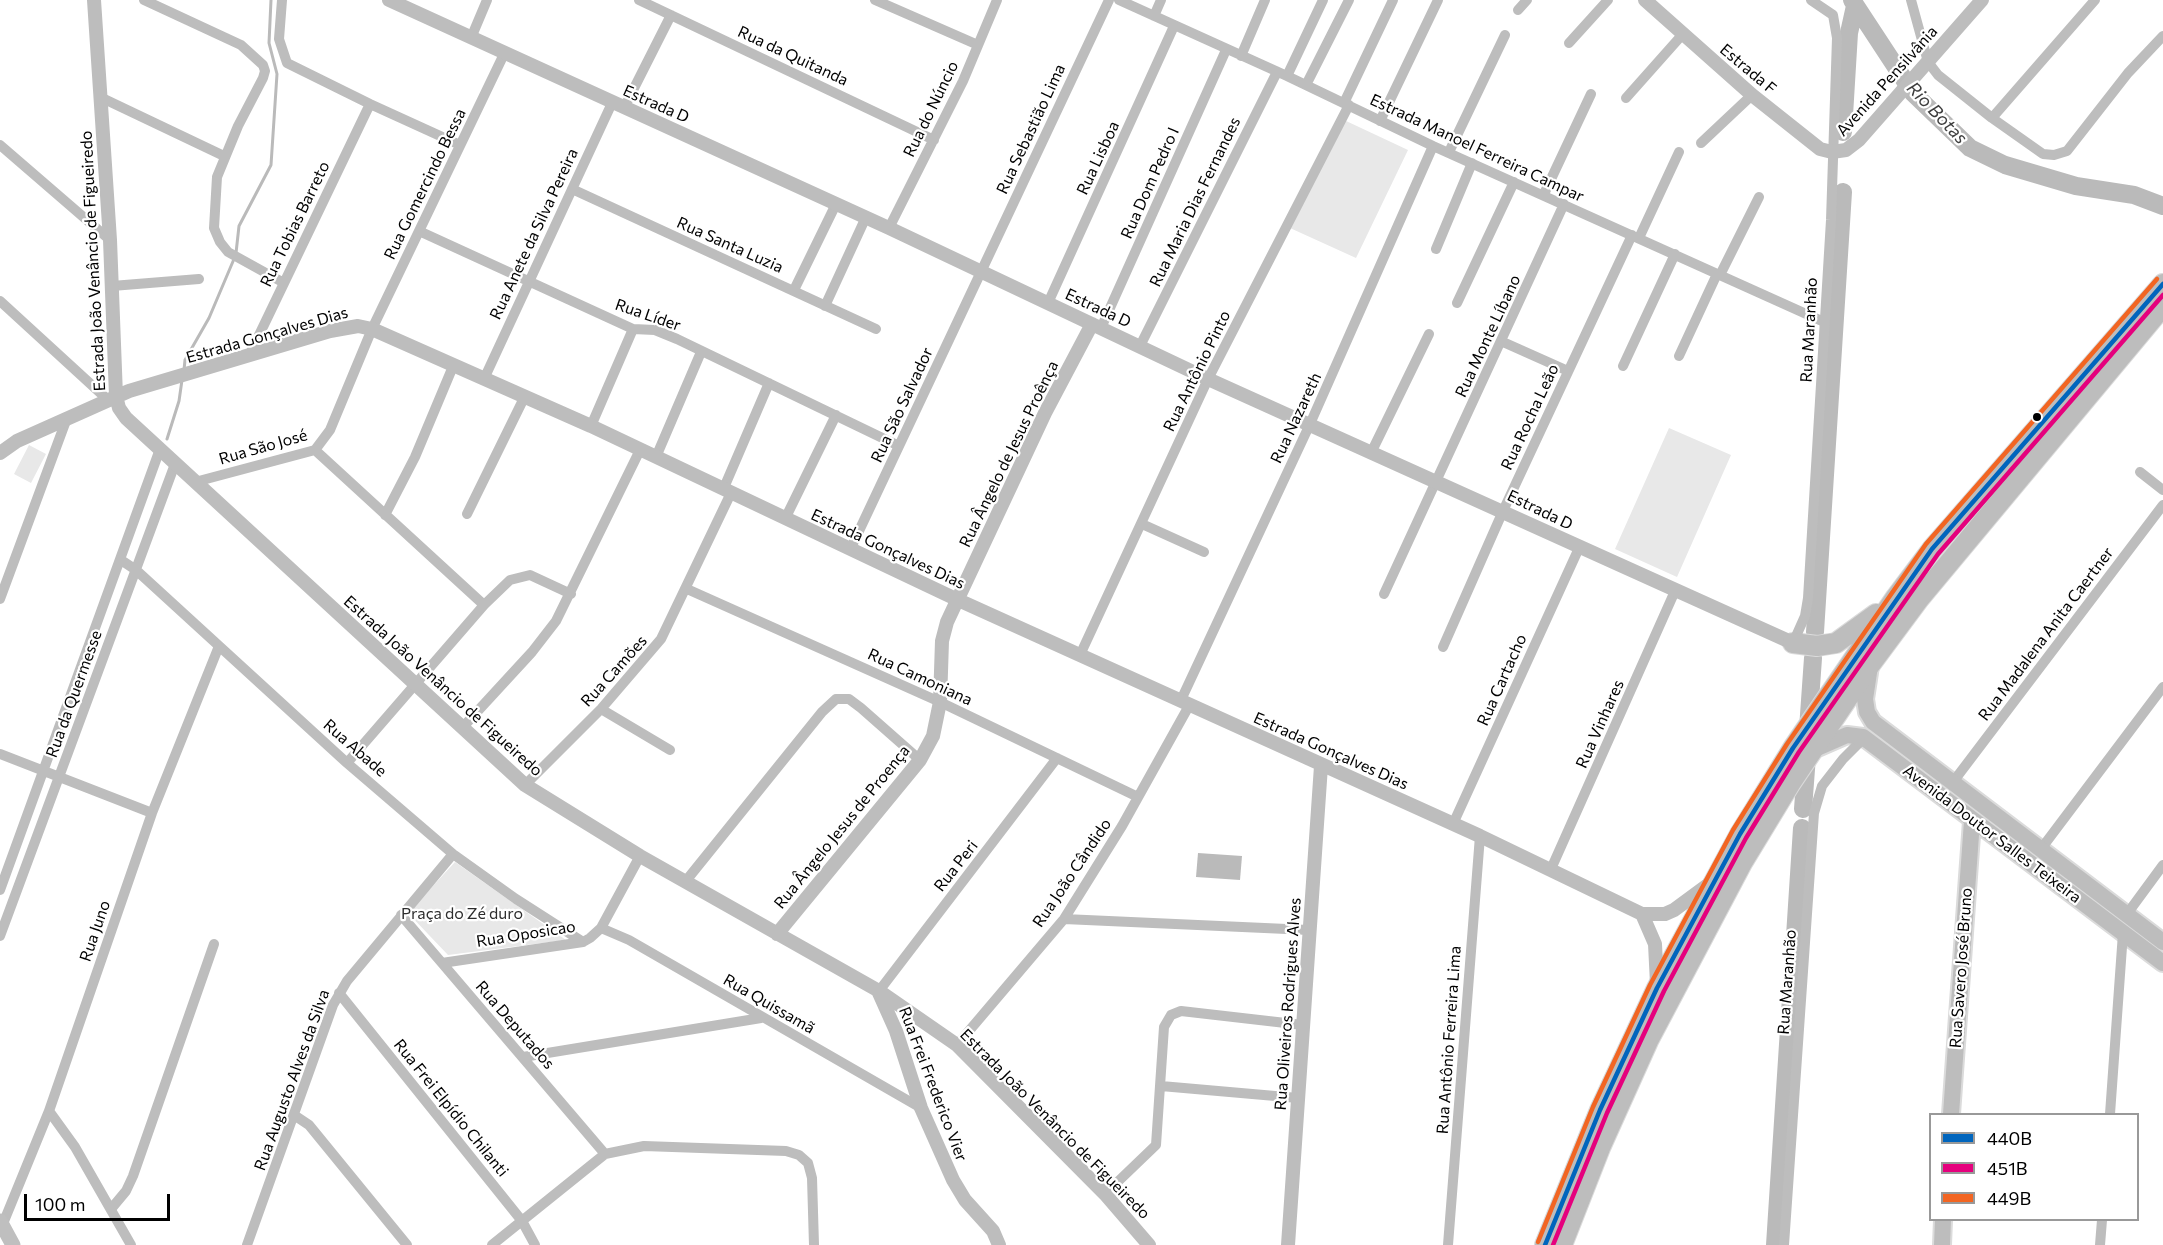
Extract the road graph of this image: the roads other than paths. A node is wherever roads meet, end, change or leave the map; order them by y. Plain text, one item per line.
1 (94, 0) edge
2 (144, 0) edge
3 (282, 0) edge
4 (389, 0) edge
5 (486, 0) edge
6 (639, 0) edge
7 (875, 0) edge
8 (997, 0) edge
9 (1109, 0) edge
10 (1119, 0) edge
11 (1161, 0) edge
12 (1265, 0) edge
13 (1323, 0) edge
14 (1349, 0) edge
15 (1393, 0) edge
16 (1438, 0) edge
17 (1527, 0) edge
18 (1608, 0) edge
19 (1645, 0) edge
20 (1810, 0) edge
21 (1911, 0) edge
22 (1982, 0) edge
23 (2095, 0) edge
24 (1518, 10) dead end
25 (671, 15) junction
26 (1154, 16) junction
27 (1174, 26) junction
28 (1505, 35) dead end
29 (1682, 35) junction
30 (2163, 36) edge
31 (471, 38) junction
32 (1569, 43) dead end
33 (978, 45) junction
34 (1226, 50) junction
35 (505, 52) junction
36 (1241, 56) junction
37 (1928, 62) junction
38 (1282, 74) junction
39 (1306, 85) junction
40 (1591, 94) dead end
41 (1752, 95) junction
42 (100, 97) junction
43 (1626, 98) dead end
44 (370, 104) junction
45 (1347, 104) junction
46 (618, 105) junction
47 (1992, 118) junction
48 (1380, 121) junction
49 (934, 140) junction
50 (1701, 143) dead end
51 (0, 145) edge
52 (460, 145) junction
53 (1433, 146) junction
54 (1449, 152) junction
55 (1678, 152) dead end
56 (1835, 152) junction
57 (224, 156) junction
58 (1472, 163) junction
59 (1514, 182) junction
60 (572, 189) junction
61 (1544, 194) junction
62 (1759, 197) dead end
63 (836, 204) junction
64 (1564, 204) junction
65 (866, 218) junction
66 (889, 228) junction
67 (419, 231) junction
68 (1636, 236) junction
69 (110, 240) junction
70 (1436, 249) dead end
71 (1675, 254) junction
72 (980, 272) junction
73 (1718, 274) junction
74 (199, 279) dead end
75 (529, 281) junction
76 (284, 283) junction
77 (2163, 284) edge
78 (112, 286) junction
79 (794, 290) junction
80 (0, 301) edge
81 (1048, 303) junction
82 (1457, 303) dead end
83 (825, 306) junction
84 (2163, 306) edge
85 (1824, 322) junction
86 (1096, 326) junction
87 (372, 329) junction
88 (633, 329) junction
89 (876, 329) dead end
90 (1429, 333) dead end
91 (1503, 342) junction
92 (1140, 346) junction
93 (701, 352) junction
94 (249, 356) junction
95 (1679, 356) dead end
96 (454, 364) junction
97 (1623, 366) dead end
98 (1568, 371) junction
99 (484, 379) junction
100 (1208, 379) junction
101 (768, 383) junction
102 (112, 397) junction
103 (524, 398) junction
104 (836, 415) junction
105 (67, 418) junction
106 (1310, 424) junction
107 (591, 426) junction
108 (899, 446) junction
109 (160, 450) junction
110 (315, 450) junction
111 (640, 450) junction
112 (0, 453) edge
113 (1371, 453) junction
114 (656, 457) junction
115 (175, 464) junction
116 (2140, 472) dead end
117 (1436, 480) junction
118 (195, 482) junction
119 (2163, 490) edge
120 (727, 492) junction
121 (2163, 506) edge
122 (1503, 511) junction
123 (467, 514) dead end
124 (385, 515) junction
125 (785, 519) junction
126 (1142, 524) junction
127 (1579, 548) junction
128 (850, 550) junction
129 (1204, 552) dead end
130 (121, 560) junction
131 (136, 570) junction
132 (687, 589) junction
133 (1675, 591) junction
134 (571, 594) junction
135 (1384, 594) dead end
136 (1896, 597) junction
137 (0, 599) edge
138 (956, 599) junction
139 (484, 604) junction
140 (1793, 643) junction
141 (219, 646) junction
142 (1443, 647) dead end
143 (1080, 655) junction
144 (1870, 665) junction
145 (416, 685) junction
146 (2163, 687) edge
147 (939, 702) junction
148 (1186, 702) junction
149 (601, 709) junction
150 (464, 727) junction
151 (1864, 738) junction
152 (1903, 744) junction
153 (670, 750) dead end
154 (1814, 750) junction
155 (0, 754) edge
156 (1057, 758) junction
157 (920, 760) junction
158 (1893, 760) junction
159 (347, 763) junction
160 (1321, 766) junction
161 (44, 771) junction
162 (59, 777) junction
163 (1953, 782) junction
164 (525, 785) junction
165 (1137, 796) junction
166 (152, 813) junction
167 (1996, 813) junction
168 (1972, 821) junction
169 (1453, 824) junction
170 (1479, 836) junction
171 (2041, 849) junction
172 (453, 854) junction
173 (640, 856) junction
174 (2163, 865) edge
175 (1551, 869) junction
176 (1714, 881) junction
177 (685, 882) junction
178 (0, 890) edge
179 (1642, 914) junction
180 (2127, 914) junction
181 (402, 915) junction
182 (1064, 919) junction
183 (601, 928) junction
184 (1310, 930) junction
185 (2123, 933) junction
186 (777, 934) junction
187 (0, 936) edge
188 (583, 942) junction
189 (2163, 942) edge
190 (214, 944) dead end
191 (442, 963) junction
192 (2163, 963) edge
193 (1657, 988) junction
194 (879, 991) junction
195 (339, 993) junction
196 (761, 1018) junction
197 (1303, 1025) junction
198 (957, 1045) junction
199 (523, 1057) junction
200 (1161, 1086) junction
201 (1298, 1098) junction
202 (921, 1108) junction
203 (48, 1111) junction
204 (1951, 1113) edge
205 (2110, 1113) edge
206 (294, 1116) junction
207 (605, 1154) junction
208 (1105, 1194) junction
209 (111, 1209) junction
210 (522, 1221) junction
211 (1943, 1221) edge
212 (2102, 1221) edge
213 (1, 1224) edge
214 (13, 1245) edge
215 (131, 1245) edge
216 (247, 1245) edge
217 (407, 1245) edge
218 (492, 1245) edge
219 (536, 1245) edge
220 (814, 1245) edge
221 (999, 1245) edge
222 (1149, 1245) edge
223 (1288, 1245) edge
224 (1448, 1245) edge
225 (1545, 1245) edge
226 (1562, 1245) edge
227 (1784, 1245) edge
228 (1942, 1245) edge
229 (2100, 1245) edge

1 - 42 street, Estrada João Venâncio de Figueiredo
2 - 57 street
3 - 44 street
4 - 31 street, Estrada D
5 - 31 street
6 - 25 street, Rua da Quitanda
7 - 33 street
8 - 33 street, Rua do Núncio
9 - 72 street, Rua Sebastião Lima
10 - 26 street, Estrada Manoel Ferreira Campar
11 - 26 street
12 - 36 street
13 - 38 street, Rua Maria Dias Fernandes
14 - 39 street
15 - 45 street, Rua Antônio Pinto
16 - 48 street
17 - 24 street
18 - 32 street
19 - 29 street, Estrada F
20 - 56 street, Rua Maranhão
21 - 37 street
22 - 37 street, Avenida Pensilvânia
23 - 47 street
25 - 46 street, Rua Anete da Silva Pereira
25 - 49 street, Rua da Quitanda
26 - 27 street, Estrada Manoel Ferreira Campar
27 - 34 street, Estrada Manoel Ferreira Campar
27 - 81 street, Rua Lisboa
28 - 54 street
29 - 41 street, Estrada F
29 - 43 street
30 - 47 street
31 - 35 street, Estrada D
33 - 49 street, Rua do Núncio
34 - 36 street, Estrada Manoel Ferreira Campar
34 - 86 street, Rua Dom Pedro I
35 - 46 street, Estrada D
35 - 52 street, Rua Gomercindo Bessa
36 - 38 street, Estrada Manoel Ferreira Campar
37 - 47 street
37 - 56 street, Avenida Pensilvânia
38 - 39 street, Estrada Manoel Ferreira Campar
38 - 92 street, Rua Maria Dias Fernandes
39 - 45 street, Estrada Manoel Ferreira Campar
40 - 61 street
41 - 50 street
41 - 56 street, Estrada F
42 - 57 street
42 - 69 street, Estrada João Venâncio de Figueiredo
44 - 52 street
44 - 76 street, Rua Tobias Barreto
45 - 48 street, Estrada Manoel Ferreira Campar
45 - 100 street, Rua Antônio Pinto
46 - 60 street, Rua Anete da Silva Pereira
46 - 63 street, Estrada D
48 - 53 street, Estrada Manoel Ferreira Campar
49 - 66 street, Rua do Núncio
51 - 69 street
52 - 67 street, Rua Gomercindo Bessa
53 - 54 street, Estrada Manoel Ferreira Campar
53 - 106 street, Rua Nazareth
54 - 58 street, Estrada Manoel Ferreira Campar
55 - 68 street, Rua Rocha Leão
56 - 85 street, Rua Maranhão
57 - 76 street
58 - 59 street, Estrada Manoel Ferreira Campar
58 - 70 street
59 - 61 street, Estrada Manoel Ferreira Campar
59 - 82 street
60 - 75 street, Rua Anete da Silva Pereira
60 - 79 street, Rua Santa Luzia
61 - 64 street, Estrada Manoel Ferreira Campar
62 - 73 street
63 - 65 street, Estrada D
63 - 79 street
64 - 68 street, Estrada Manoel Ferreira Campar
64 - 91 street, Rua Monte Líbano
65 - 66 street, Estrada D
65 - 83 street
66 - 72 street, Estrada D
67 - 75 street, Rua Líder
67 - 87 street, Rua Gomercindo Bessa
68 - 71 street, Estrada Manoel Ferreira Campar
68 - 98 street, Rua Rocha Leão
69 - 78 street, Estrada João Venâncio de Figueiredo
71 - 73 street, Estrada Manoel Ferreira Campar
71 - 97 street
72 - 81 street, Estrada D
72 - 108 street, Rua São Salvador
73 - 85 street, Estrada Manoel Ferreira Campar
73 - 95 street
74 - 78 street
75 - 88 street, Rua Líder
75 - 99 street, Rua Anete da Silva Pereira
76 - 94 street, Rua Tobias Barreto
77 - 136 highway
78 - 102 street, Estrada João Venâncio de Figueiredo
79 - 83 street, Rua Santa Luzia
80 - 102 street
81 - 86 street, Estrada D
83 - 89 street, Rua Santa Luzia
84 - 144 highway
85 - 140 street, Rua Maranhão
86 - 92 street, Estrada D
86 - 138 street, Rua Ângelo de Jesus Proênça
87 - 94 street, Estrada Gonçalves Dias
87 - 96 street, Estrada Gonçalves Dias
87 - 110 street, Rua São José
88 - 93 street, Rua Líder
88 - 107 street
90 - 113 street
91 - 98 street
91 - 117 street, Rua Monte Líbano
92 - 100 street, Estrada D
93 - 101 street, Rua Líder
93 - 114 street
94 - 102 street, Estrada Gonçalves Dias
96 - 99 street, Estrada Gonçalves Dias
96 - 124 street
98 - 122 street, Rua Rocha Leão
99 - 103 street, Estrada Gonçalves Dias
100 - 106 street, Estrada D
100 - 126 street, Rua Antônio Pinto
101 - 104 street, Rua Líder
101 - 120 street, Rua Camões
102 - 105 street, Estrada Gonçalves Dias
102 - 109 street, Estrada João Venâncio de Figueiredo
103 - 107 street, Estrada Gonçalves Dias
103 - 123 street
104 - 108 street, Rua Líder
104 - 125 street
105 - 112 street, Estrada Gonçalves Dias
105 - 137 street
106 - 113 street, Estrada D
106 - 148 street, Rua Nazareth
107 - 111 street, Estrada Gonçalves Dias
108 - 128 street, Rua São Salvador
109 - 115 street, Estrada João Venâncio de Figueiredo
109 - 130 street, Rua da Quermesse
110 - 118 street, Rua São José
110 - 124 street
111 - 114 street, Estrada Gonçalves Dias
111 - 134 street
113 - 117 street, Estrada D
114 - 120 street, Estrada Gonçalves Dias
115 - 118 street, Estrada João Venâncio de Figueiredo
115 - 131 street, Rua da Quermesse
116 - 119 street
117 - 122 street, Estrada D
117 - 135 street, Rua Monte Líbano
118 - 145 street, Estrada João Venâncio de Figueiredo
120 - 125 street, Estrada Gonçalves Dias
120 - 132 street, Rua Camões
121 - 163 street, Rua Madalena Anita Caertner
122 - 127 street, Estrada D
122 - 142 street, Rua Rocha Leão
124 - 139 street
125 - 128 street, Estrada Gonçalves Dias
126 - 129 street
126 - 143 street, Rua Antônio Pinto
127 - 133 street, Estrada D
127 - 169 street, Rua Cartacho
128 - 138 street, Estrada Gonçalves Dias
130 - 131 street, Rua Abade
130 - 161 street, Rua da Quermesse
131 - 141 street, Rua Abade
131 - 162 street, Rua da Quermesse
132 - 147 street, Rua Camoniana
132 - 149 street, Rua Camões
133 - 140 street, Estrada D
133 - 175 street, Rua Vinhares
134 - 139 street
134 - 150 street
136 - 140 highway
136 - 176 highway
138 - 143 street, Estrada Gonçalves Dias
138 - 147 street, Rua Ângelo Jesus de Proença
139 - 145 street
141 - 159 street, Rua Abade
141 - 166 street, Rua Juno
143 - 148 street, Estrada Gonçalves Dias
144 - 152 main road, Avenida Doutor Salles Teixeira
144 - 154 highway
145 - 150 street, Estrada João Venâncio de Figueiredo
145 - 159 street
146 - 171 street
147 - 156 street, Rua Camoniana
147 - 157 street, Rua Ângelo Jesus de Proença
148 - 160 street, Estrada Gonçalves Dias
148 - 165 street, Rua João Cândido
149 - 153 street
149 - 164 street, Rua Camões
150 - 164 street, Estrada João Venâncio de Figueiredo
151 - 154 main road
151 - 158 main road, Avenida Doutor Salles Teixeira
151 - 227 street, Rua Maranhão
152 - 158 main road
152 - 163 main road, Avenida Doutor Salles Teixeira
154 - 226 highway
155 - 161 street
156 - 165 street, Rua Camoniana
156 - 194 street, Rua Peri
157 - 177 street
157 - 186 street, Rua Ângelo Jesus de Proença
158 - 168 main road, Avenida Doutor Salles Teixeira
159 - 172 street, Rua Abade
160 - 169 street, Estrada Gonçalves Dias
160 - 184 street, Rua Oliveiros Rodrigues Alves
161 - 162 street
161 - 178 street, Rua da Quermesse
162 - 166 street
162 - 187 street, Rua da Quermesse
163 - 167 main road, Avenida Doutor Salles Teixeira
164 - 173 street, Estrada João Venâncio de Figueiredo
165 - 182 street, Rua João Cândido
166 - 203 street, Rua Juno
167 - 168 main road
167 - 171 main road, Avenida Doutor Salles Teixeira
168 - 185 main road, Avenida Doutor Salles Teixeira
168 - 204 main road, Rua Savero José Bruno
169 - 170 street, Estrada Gonçalves Dias
170 - 175 street, Estrada Gonçalves Dias
170 - 224 street, Rua Antônio Ferreira Lima
171 - 180 main road, Avenida Doutor Salles Teixeira
172 - 181 street, Rua Augusto Alves da Silva
172 - 188 street, Rua Abade
173 - 177 street, Estrada João Venâncio de Figueiredo
173 - 183 street, Rua Oposicao
174 - 180 street
175 - 179 street, Estrada Gonçalves Dias
176 - 179 street
176 - 193 highway
177 - 186 street, Estrada João Venâncio de Figueiredo
179 - 193 street
180 - 189 main road, Avenida Doutor Salles Teixeira
181 - 191 street, Rua Deputados
181 - 195 street, Rua Augusto Alves da Silva
182 - 184 street
182 - 198 street, Rua João Cândido
183 - 188 street, Rua Oposicao
183 - 196 street, Rua Quissamã
184 - 197 street, Rua Oliveiros Rodrigues Alves
185 - 192 main road, Avenida Doutor Salles Teixeira
185 - 205 street
186 - 194 street, Estrada João Venâncio de Figueiredo
188 - 191 street, Rua Oposicao
190 - 209 street
191 - 199 street, Rua Deputados
193 - 225 highway
194 - 198 street, Estrada João Venâncio de Figueiredo
194 - 202 street, Rua Frei Frederico Vier
195 - 206 street, Rua Augusto Alves da Silva
195 - 210 street, Rua Frei Elpídio Chilanti
196 - 199 street
196 - 202 street, Rua Quissamã
197 - 200 street
197 - 201 street, Rua Oliveiros Rodrigues Alves
198 - 208 street, Estrada João Venâncio de Figueiredo
199 - 207 street, Rua Deputados
200 - 201 street
200 - 208 street
201 - 223 street, Rua Oliveiros Rodrigues Alves
202 - 221 street, Rua Frei Frederico Vier
203 - 209 street
203 - 213 street, Rua Juno
206 - 216 street, Rua Augusto Alves da Silva
206 - 217 street
207 - 210 street
207 - 220 street
208 - 222 street, Estrada João Venâncio de Figueiredo
209 - 215 street
210 - 218 street
210 - 219 street, Rua Frei Elpídio Chilanti
211 - 228 main road
212 - 229 street
213 - 214 main road

